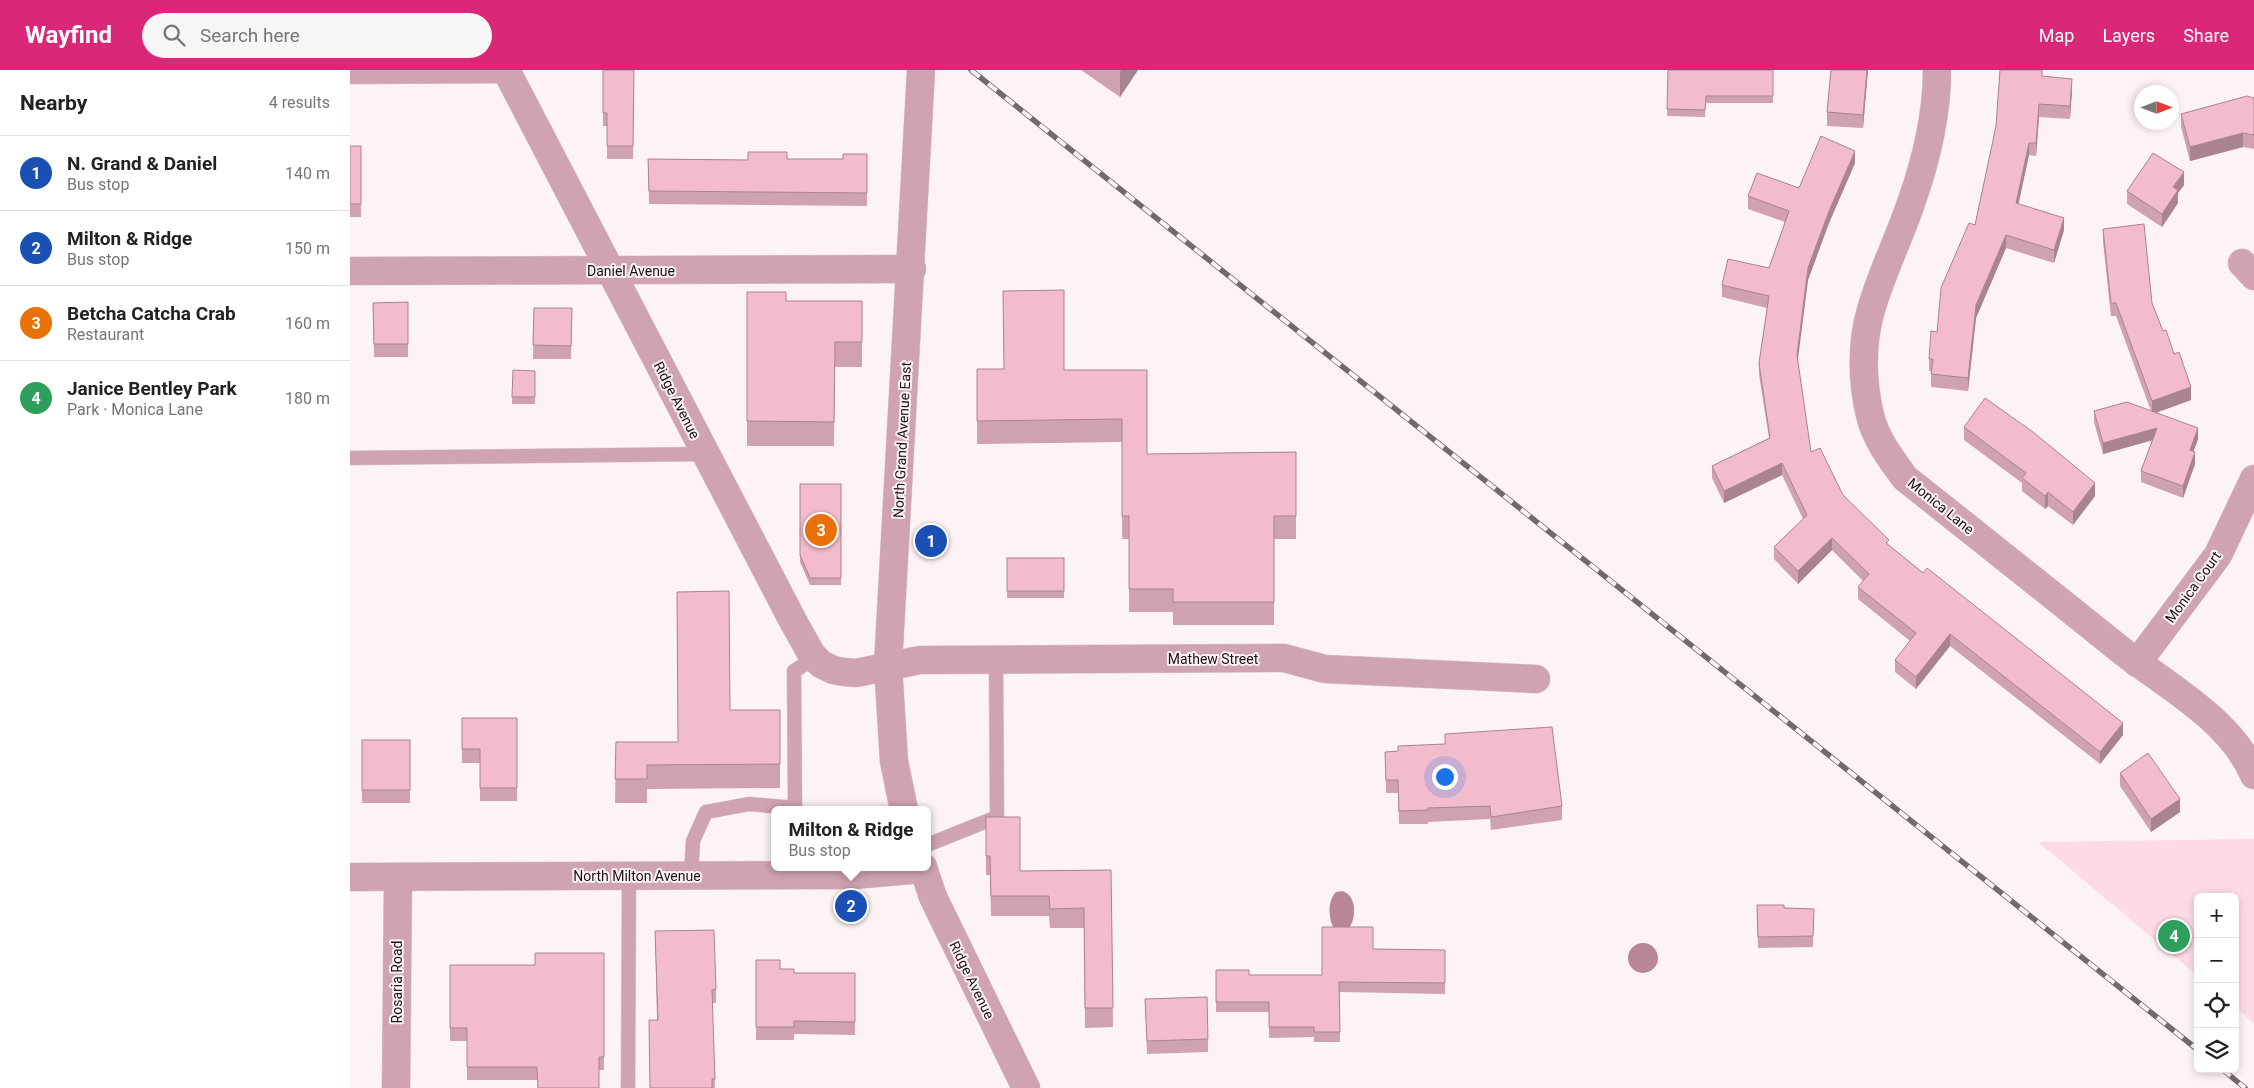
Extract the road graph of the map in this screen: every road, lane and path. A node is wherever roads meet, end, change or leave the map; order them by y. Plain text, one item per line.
1 (921, 70) edge
2 (1937, 70) edge
3 (508, 73) edge
4 (350, 77) edge
5 (912, 269) junction
6 (610, 270) junction
7 (350, 271) edge
8 (705, 454) junction
9 (350, 458) edge
10 (2254, 479) edge
11 (816, 658) junction
12 (996, 660) junction
13 (2137, 663) junction
14 (888, 666) junction
15 (1536, 679) dead end
16 (2254, 774) edge
17 (772, 806) edge
18 (795, 806) edge
19 (903, 806) edge
20 (931, 857) edge
21 (874, 871) edge
22 (926, 871) edge
23 (691, 876) junction
24 (350, 877) edge
25 (398, 877) junction
26 (629, 877) junction
27 (396, 1088) edge
28 (628, 1088) edge
29 (1026, 1088) edge

1 - 5 street, North Grand Avenue East
2 - 13 street, Monica Lane
3 - 4 lane
3 - 6 street, Ridge Avenue
5 - 6 street, Daniel Avenue
5 - 14 street, North Grand Avenue East
6 - 7 street, Daniel Avenue
6 - 8 street, Ridge Avenue
8 - 9 lane
8 - 11 street, Ridge Avenue
10 - 13 street, Monica Court
11 - 14 street, Ridge Avenue
11 - 18 lane
12 - 14 street, Mathew Street
12 - 15 street, Mathew Street
12 - 20 lane
13 - 16 street, Monica Lane
14 - 19 street, North Grand Avenue East
17 - 23 lane
21 - 23 street, North Milton Avenue
22 - 29 street, Ridge Avenue
23 - 26 street, North Milton Avenue
24 - 25 street, North Milton Avenue
25 - 26 street, North Milton Avenue
25 - 27 street, Rosaria Road
26 - 28 lane

